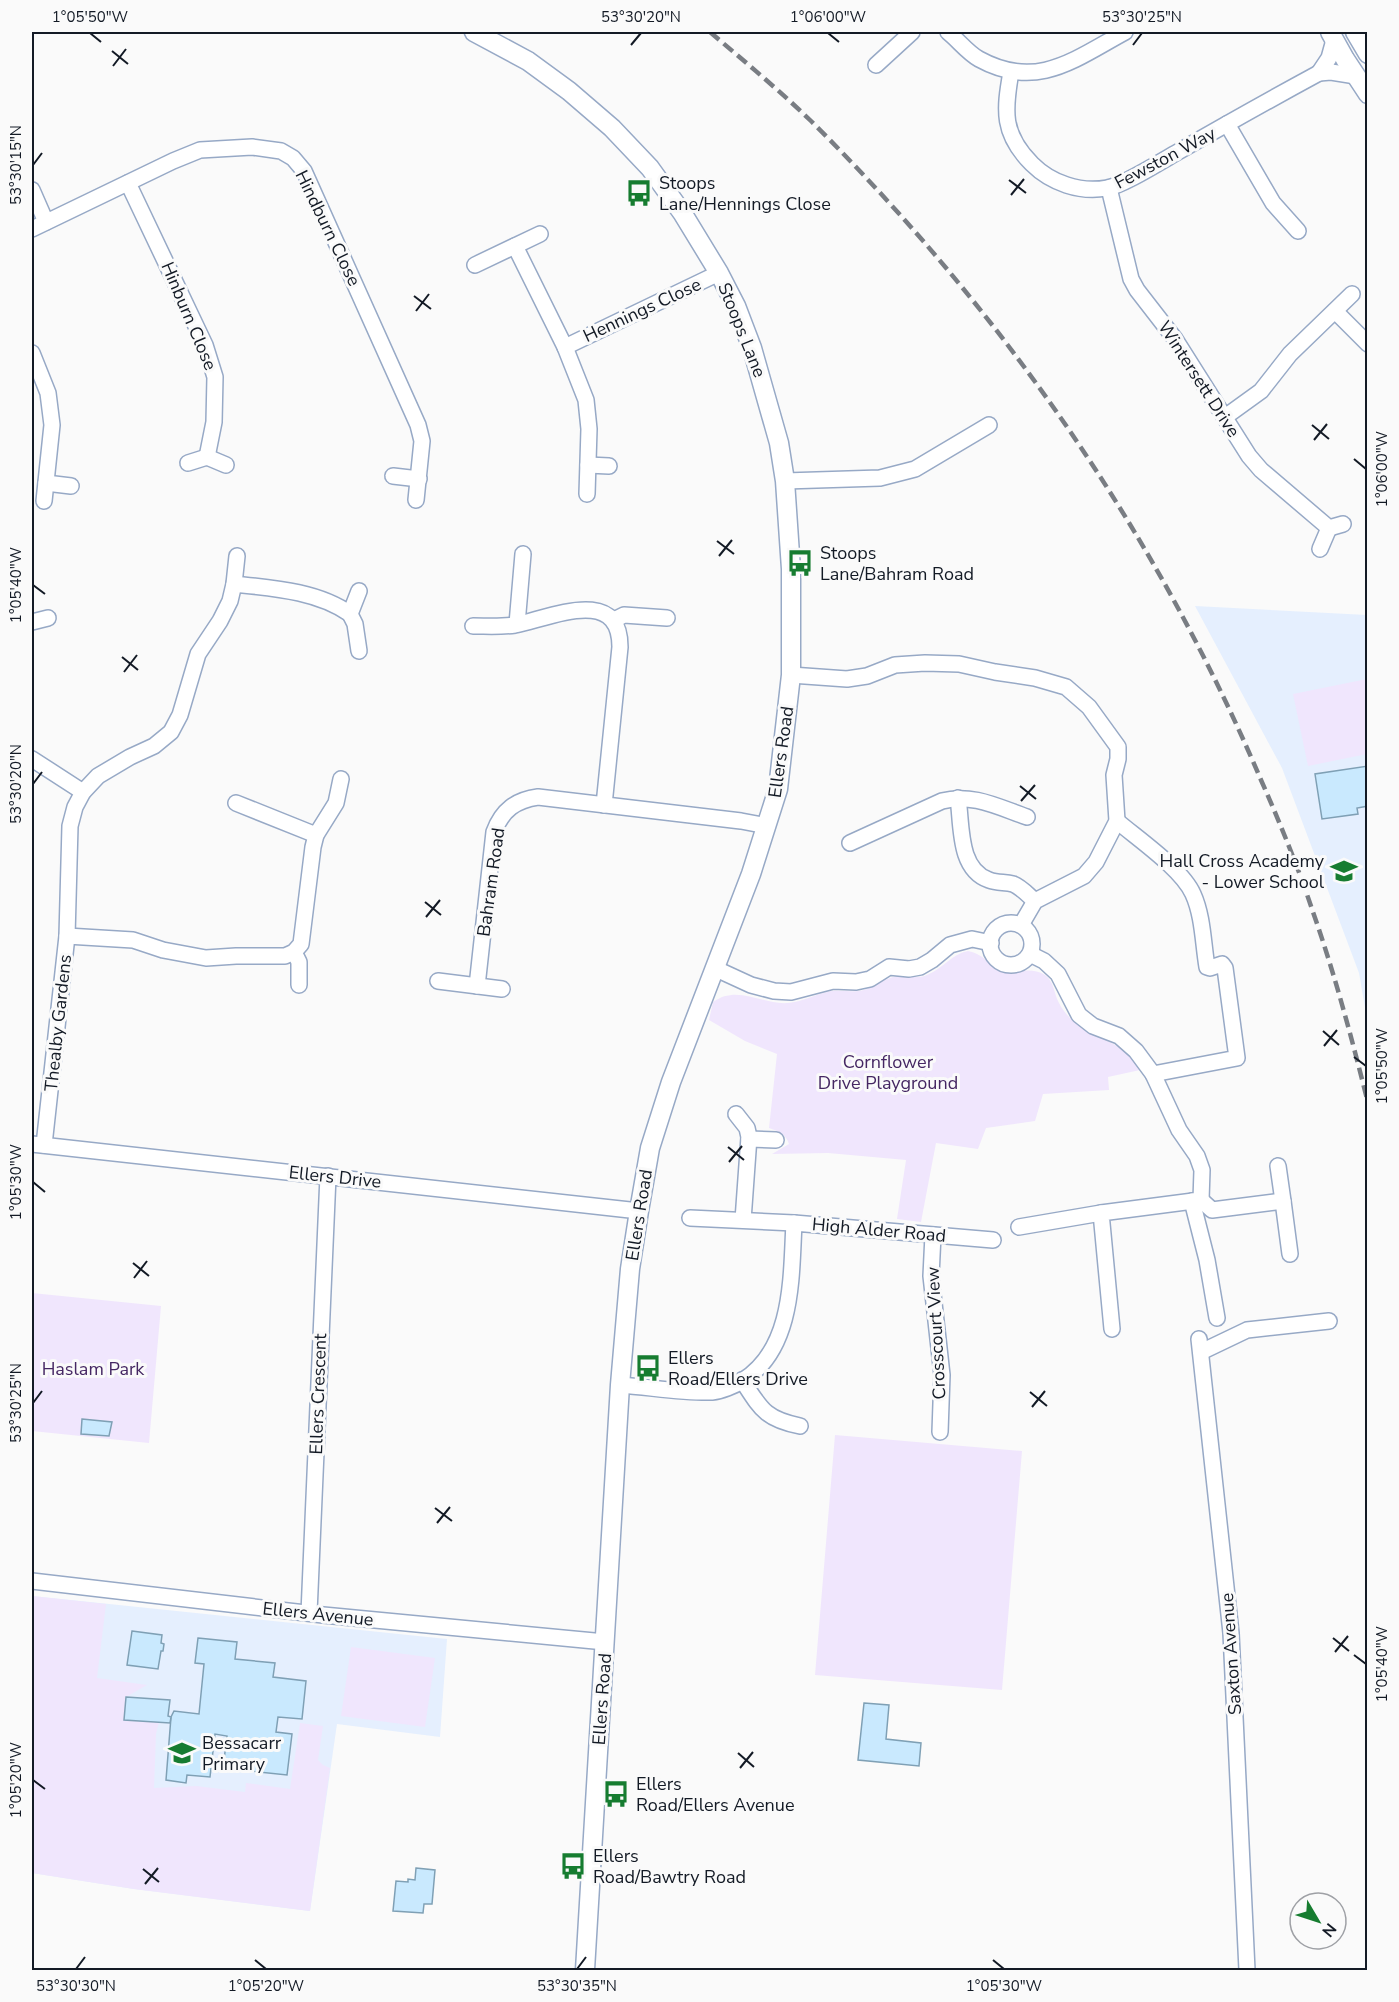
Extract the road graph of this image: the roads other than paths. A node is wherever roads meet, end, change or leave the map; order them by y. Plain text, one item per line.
1 (474, 32) edge
2 (912, 32) edge
3 (948, 32) edge
4 (1125, 32) edge
5 (1355, 32) edge
6 (1332, 36) edge
7 (1368, 54) edge
8 (876, 65) dead end
9 (1011, 72) junction
10 (1319, 73) junction
11 (1356, 76) junction
12 (1368, 94) edge
13 (1227, 124) junction
14 (128, 183) junction
15 (1109, 188) junction
16 (32, 190) edge
17 (46, 222) junction
18 (32, 229) edge
19 (1298, 231) dead end
20 (540, 234) dead end
21 (515, 246) junction
22 (475, 265) dead end
23 (719, 273) junction
24 (1352, 294) dead end
25 (1335, 311) junction
26 (1368, 344) edge
27 (565, 347) junction
28 (32, 353) edge
29 (1225, 417) junction
30 (989, 425) dead end
31 (207, 457) junction
32 (188, 463) dead end
33 (226, 465) dead end
34 (588, 465) junction
35 (609, 466) dead end
36 (393, 476) dead end
37 (419, 479) junction
38 (785, 481) junction
39 (46, 483) junction
40 (70, 486) dead end
41 (587, 494) dead end
42 (416, 500) dead end
43 (44, 501) dead end
44 (1320, 549) dead end
45 (523, 555) dead end
46 (237, 556) dead end
47 (234, 584) junction
48 (359, 591) dead end
49 (350, 614) junction
50 (48, 618) dead end
51 (667, 618) dead end
52 (614, 620) junction
53 (32, 622) edge
54 (517, 624) junction
55 (473, 626) dead end
56 (359, 651) dead end
57 (791, 675) junction
58 (32, 759) edge
59 (341, 779) dead end
60 (83, 792) junction
61 (958, 798) junction
62 (236, 803) dead end
63 (604, 805) junction
64 (1027, 817) dead end
65 (1116, 821) junction
66 (767, 826) junction
67 (316, 835) junction
68 (850, 843) dead end
69 (1035, 901) junction
70 (1020, 925) junction
71 (67, 936) junction
72 (990, 943) junction
73 (294, 952) junction
74 (1030, 954) junction
75 (714, 968) junction
76 (438, 981) dead end
77 (299, 984) dead end
78 (477, 986) junction
79 (502, 989) dead end
80 (1153, 1074) junction
81 (736, 1114) dead end
82 (748, 1139) junction
83 (776, 1140) dead end
84 (38, 1144) edge
85 (1278, 1166) dead end
86 (328, 1176) junction
87 (1196, 1200) junction
88 (1282, 1201) junction
89 (639, 1211) junction
90 (1101, 1213) junction
91 (690, 1218) dead end
92 (743, 1220) junction
93 (794, 1223) junction
94 (1019, 1227) dead end
95 (933, 1235) junction
96 (993, 1240) dead end
97 (1290, 1254) dead end
98 (1217, 1318) dead end
99 (1329, 1321) dead end
100 (1112, 1329) dead end
101 (742, 1380) junction
102 (620, 1385) junction
103 (800, 1426) dead end
104 (939, 1432) dead end
105 (32, 1581) edge
106 (309, 1613) junction
107 (605, 1642) junction
108 (585, 1971) edge
109 (1247, 1971) edge

1 - 23 street, Stoops Lane
2 - 8 street
3 - 9 street
4 - 9 street
5 - 7 street
6 - 10 street
6 - 11 street
9 - 15 street, Fewston Way
10 - 11 street
10 - 13 street, Fewston Way
11 - 12 street
13 - 15 street, Fewston Way
13 - 19 street
14 - 17 street, Hindburn Close
14 - 31 street, Hinburn Close
14 - 37 street, Hindburn Close
15 - 29 street, Wintersett Drive
16 - 17 street
17 - 18 street, Hindburn Close
20 - 21 street
21 - 22 street
21 - 27 street, Hennings Close
23 - 27 street, Hennings Close
23 - 38 street, Stoops Lane
24 - 25 street
25 - 26 street
25 - 29 street
27 - 34 street, Hennings Close
28 - 39 street
29 - 44 street, Wintersett Drive
30 - 38 street
31 - 32 street
31 - 33 street
34 - 35 street
34 - 41 street, Hennings Close
36 - 37 street
37 - 42 street, Hindburn Close
38 - 57 street, Ellers Road
39 - 40 street
39 - 43 street
45 - 54 street
46 - 47 street, Thealby Gardens
47 - 49 street
47 - 60 street, Thealby Gardens
48 - 49 street
49 - 56 street
50 - 53 street
51 - 52 street
52 - 54 street
52 - 63 street
54 - 55 street
57 - 65 street
57 - 66 street, Ellers Road
58 - 60 street
59 - 67 street
60 - 71 street, Thealby Gardens
61 - 64 street
61 - 68 street
61 - 69 street
62 - 67 street
63 - 66 street, Bahram Road
63 - 78 street, Bahram Road
65 - 69 street
65 - 80 street
66 - 75 street, Ellers Road
67 - 73 street
69 - 70 street
70 - 72 street
70 - 74 street
71 - 73 street, Thealby Gardens
71 - 84 street, Thealby Gardens
72 - 74 street
72 - 75 street
73 - 77 street
74 - 80 street
75 - 89 street, Ellers Road
76 - 78 street
78 - 79 street
80 - 87 street
81 - 82 street
82 - 83 street
82 - 92 street
84 - 86 street, Ellers Drive
85 - 88 street
86 - 89 street, Ellers Drive
86 - 106 street, Ellers Crescent
87 - 88 street
87 - 90 street
87 - 98 street
88 - 97 street
89 - 102 street, Ellers Road
90 - 94 street
90 - 100 street
91 - 92 street
92 - 93 street
93 - 95 street, High Alder Road
93 - 101 street, High Alder Road
95 - 96 street, High Alder Road
95 - 104 street, Crosscourt View
99 - 109 street, Saxton Avenue
101 - 102 street, High Alder Road
101 - 103 street
102 - 107 street, Ellers Road
105 - 106 street, Ellers Avenue
106 - 107 street, Ellers Avenue
107 - 108 street, Ellers Road

